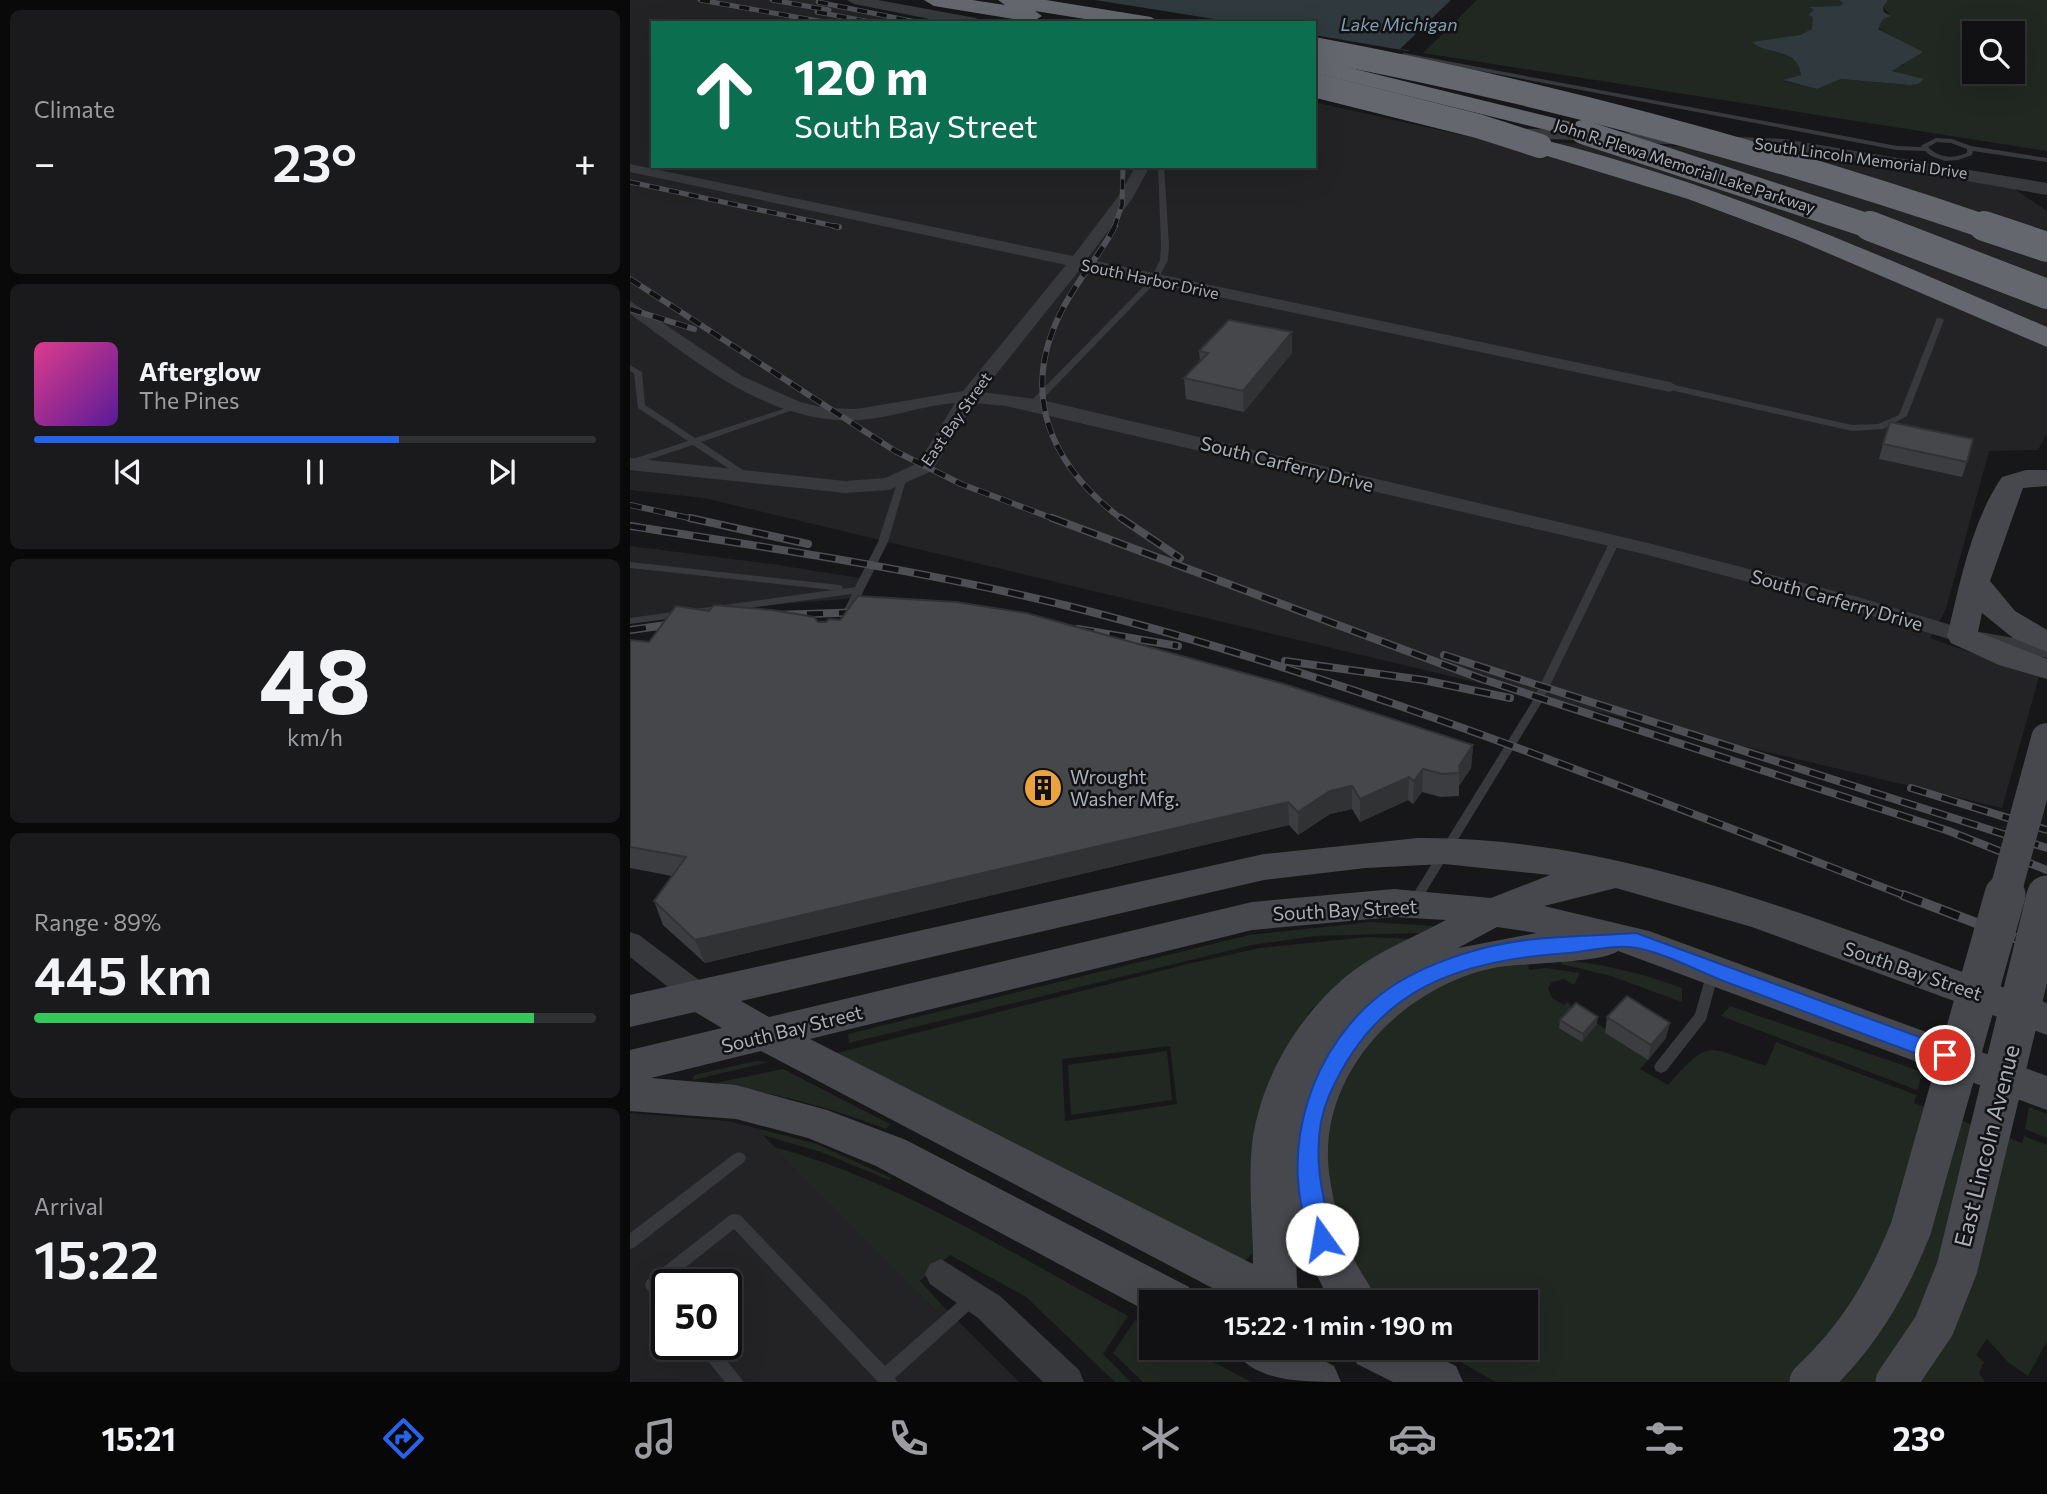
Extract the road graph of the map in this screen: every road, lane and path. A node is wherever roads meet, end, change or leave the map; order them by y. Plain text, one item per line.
1 (854, 0) edge
2 (911, 0) edge
3 (934, 0) edge
4 (1008, 0) edge
5 (965, 21) edge
6 (1009, 21) edge
7 (1060, 21) edge
8 (1139, 21) edge
9 (1316, 50) edge
10 (1316, 50) edge
11 (1391, 53) dead end
12 (1316, 66) edge
13 (1316, 86) edge
14 (1316, 95) edge
15 (1970, 148) junction
16 (1925, 149) junction
17 (2047, 160) edge
18 (1939, 163) junction
19 (630, 168) edge
20 (1142, 168) edge
21 (1161, 168) edge
22 (1991, 177) junction
23 (2047, 181) edge
24 (2047, 189) edge
25 (2047, 247) edge
26 (1076, 264) junction
27 (2047, 277) edge
28 (1153, 281) junction
29 (2047, 294) edge
30 (630, 306) edge
31 (1940, 320) dead end
32 (2047, 338) edge
33 (997, 361) junction
34 (630, 367) edge
35 (1670, 387) joint
36 (968, 397) junction
37 (1033, 404) junction
38 (795, 408) junction
39 (696, 442) junction
40 (630, 464) edge
41 (748, 478) junction
42 (2047, 478) edge
43 (902, 480) junction
44 (1615, 541) junction
45 (630, 565) edge
46 (1975, 580) junction
47 (859, 590) junction
48 (630, 621) edge
49 (842, 621) edge
50 (1962, 636) junction
51 (2047, 642) edge
52 (2047, 651) edge
53 (2047, 669) edge
54 (2047, 739) edge
55 (1446, 852) junction
56 (1623, 877) junction
57 (2047, 896) edge
58 (1413, 904) junction
59 (1493, 912) junction
60 (1636, 941) junction
61 (630, 942) edge
62 (1714, 970) junction
63 (697, 994) junction
64 (630, 1011) edge
65 (2047, 1018) edge
66 (766, 1035) junction
67 (630, 1067) edge
68 (1661, 1067) dead end
69 (2047, 1093) edge
70 (630, 1094) edge
71 (739, 1158) dead end
72 (630, 1242) edge
73 (672, 1269) edge
74 (941, 1274) dead end
75 (1150, 1290) edge
76 (1258, 1290) edge
77 (1277, 1290) edge
78 (1350, 1290) edge
79 (975, 1296) junction
80 (716, 1360) edge
81 (1285, 1360) edge
82 (1401, 1360) edge
83 (1420, 1368) edge
84 (1310, 1370) edge
85 (886, 1380) edge
86 (735, 1382) edge
87 (1067, 1382) edge
88 (1810, 1382) edge
89 (1896, 1382) edge

1 - 5 street
2 - 6 highway
3 - 7 highway
4 - 8 highway
9 - 27 highway, John R. Plewa Memorial Lake Parkway, bridge
10 - 25 highway, bridge
11 - 16 lane
12 - 29 highway, John R. Plewa Memorial Lake Parkway, bridge
13 - 32 highway, bridge
14 - 18 street, South Lincoln Memorial Drive
15 - 16 lane
15 - 17 lane
15 - 18 lane
16 - 18 lane
18 - 22 street, South Lincoln Memorial Drive
19 - 26 street, South Harbor Drive
20 - 26 street, East Bay Street
21 - 28 lane
22 - 23 street, South Lincoln Memorial Drive
22 - 24 street, South Lincoln Memorial Drive
26 - 28 street, South Harbor Drive
26 - 33 street, East Bay Street
28 - 35 street, South Harbor Drive
28 - 37 lane
30 - 38 street, South Carferry Drive
31 - 35 lane
33 - 36 street, East Bay Street
33 - 37 street
34 - 39 lane
36 - 37 street, South Carferry Drive
36 - 38 street, South Carferry Drive
36 - 43 street, East Bay Street
37 - 44 street, South Carferry Drive
38 - 39 lane
39 - 40 lane
39 - 41 lane
40 - 41 street, East Bay Street
41 - 43 street, East Bay Street
42 - 46 main road
43 - 47 lane
44 - 50 street, South Carferry Drive
44 - 55 lane
45 - 47 lane
46 - 50 main road
46 - 51 main road
47 - 48 lane
47 - 49 lane
50 - 52 street, South Carferry Drive
50 - 53 main road, South Carferry Drive
54 - 88 main road, bridge
55 - 56 main road, South Bay Street
55 - 58 lane
55 - 63 main road, South Bay Street
56 - 59 main road
56 - 65 main road, South Bay Street
57 - 89 main road, East Lincoln Avenue, bridge
58 - 59 main road, South Bay Street
58 - 66 main road, South Bay Street
59 - 60 main road, South Bay Street
59 - 77 main road
60 - 62 main road, South Bay Street
60 - 78 main road
61 - 63 street
62 - 68 lane
62 - 69 main road, South Bay Street
63 - 64 main road, South Bay Street
63 - 66 main road
66 - 67 main road, South Bay Street
66 - 76 main road
70 - 75 main road
71 - 72 lane
73 - 85 lane
74 - 79 street
79 - 85 lane
79 - 87 street
80 - 86 lane
81 - 84 main road
82 - 83 main road

